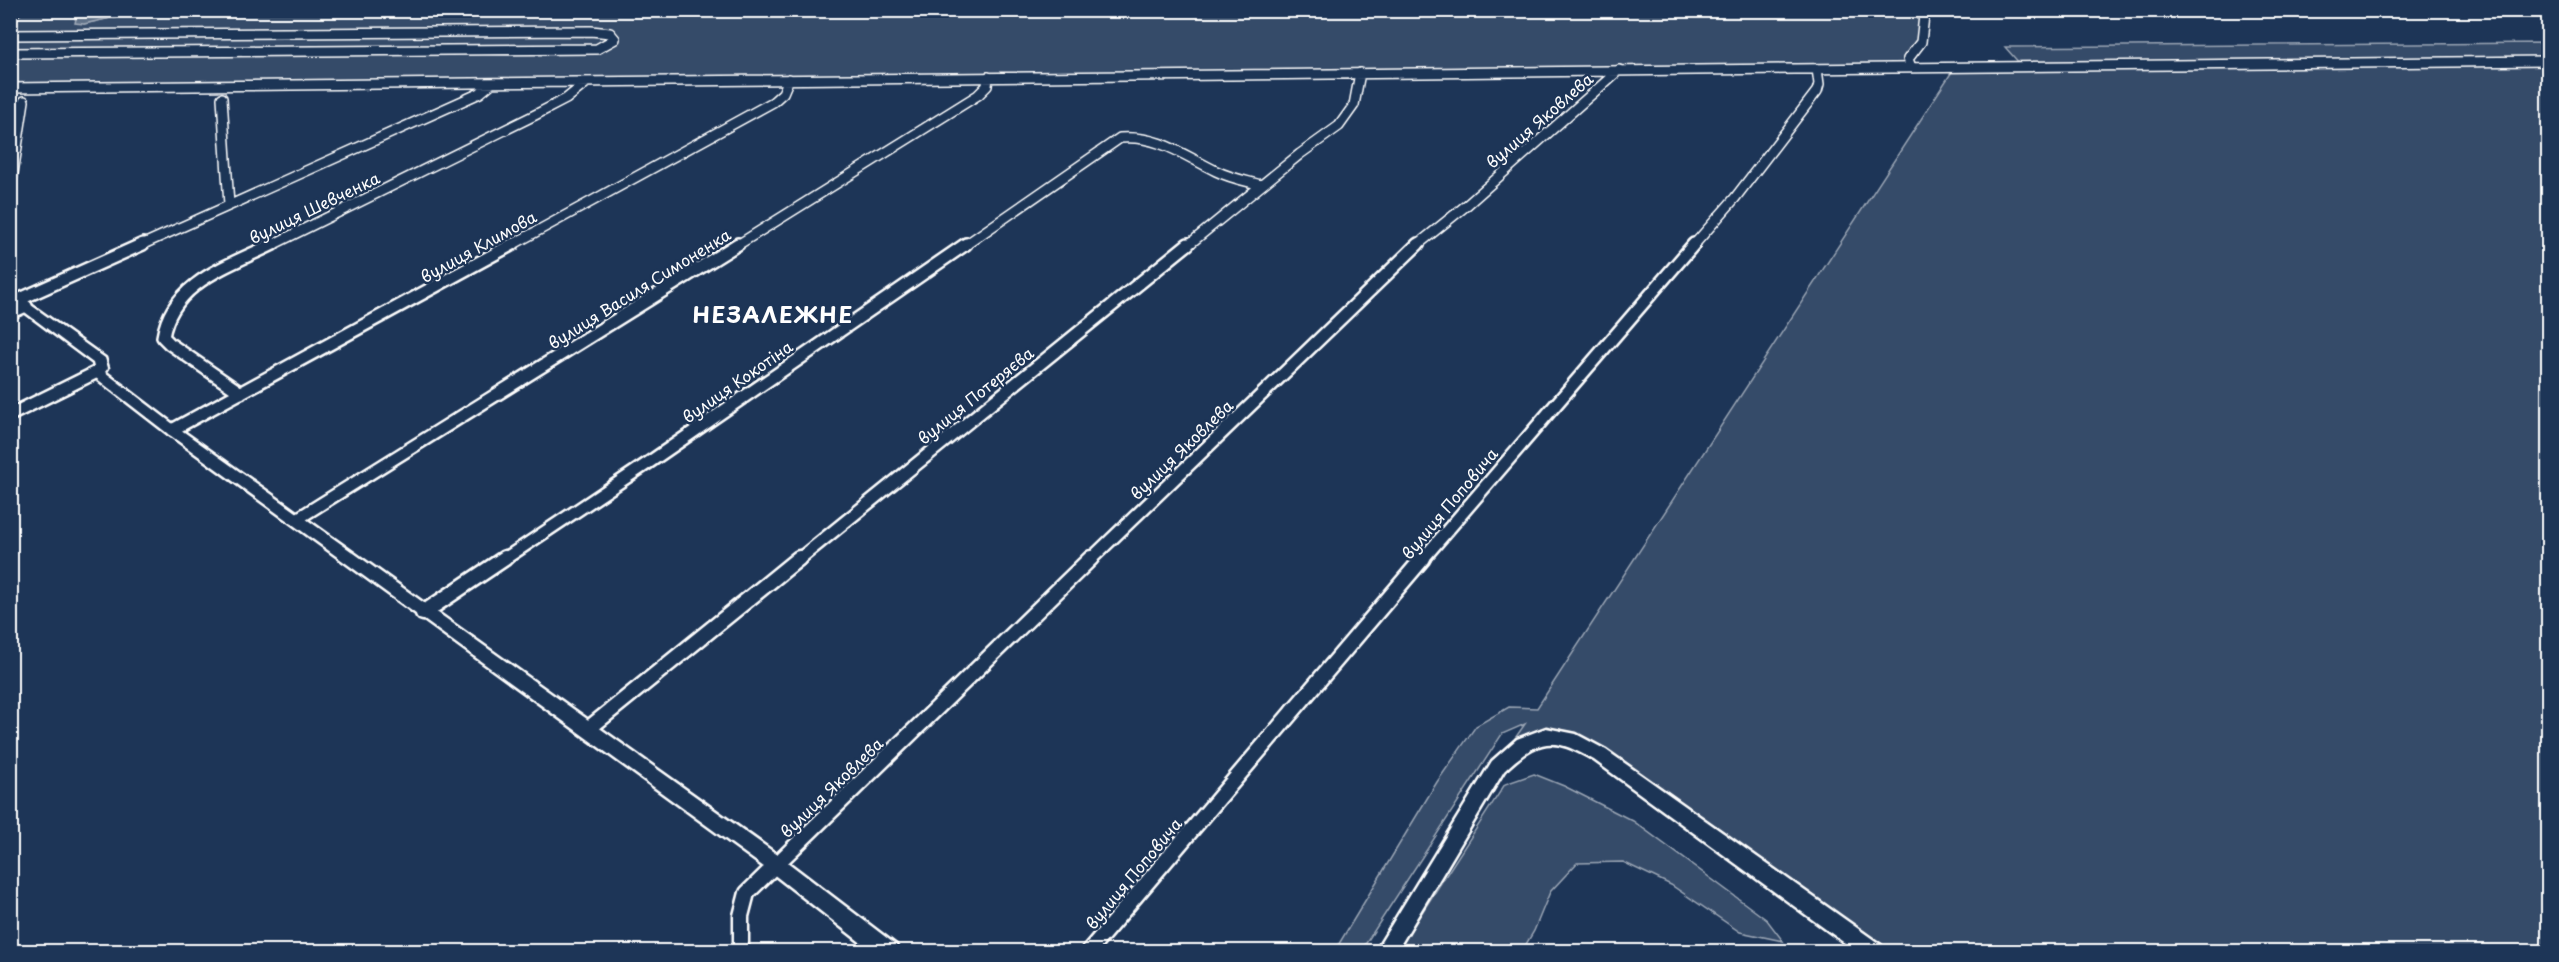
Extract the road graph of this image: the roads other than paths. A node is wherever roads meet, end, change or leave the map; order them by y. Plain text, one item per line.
1 (17, 10) edge
2 (1927, 10) edge
3 (10, 14) edge
4 (10, 35) edge
5 (10, 53) edge
6 (2548, 61) edge
7 (1911, 67) junction
8 (1817, 69) junction
9 (1619, 70) junction
10 (1360, 73) junction
11 (988, 77) junction
12 (789, 79) junction
13 (587, 82) junction
14 (492, 83) junction
15 (10, 88) edge
16 (222, 98) dead end
17 (24, 101) dead end
18 (1261, 185) junction
19 (10, 193) edge
20 (229, 205) junction
21 (16, 303) edge
22 (97, 372) junction
23 (241, 393) junction
24 (10, 415) edge
25 (172, 430) junction
26 (297, 519) junction
27 (423, 612) junction
28 (588, 729) junction
29 (775, 864) junction
30 (741, 951) edge
31 (889, 951) edge
32 (1088, 951) edge
33 (1385, 951) edge
34 (1874, 951) edge

1 - 3 street
2 - 7 street
4 - 5 street
6 - 7 street
7 - 8 street
8 - 9 street
8 - 32 street, вулиця Поповича
9 - 10 street
9 - 29 street, вулиця Яковлева
10 - 11 street
10 - 18 street, вулиця Потеряєва
11 - 12 street
11 - 26 street, вулиця Василя Симоненка
12 - 13 street
12 - 23 street, вулиця Климова
13 - 14 street
13 - 23 street, вулиця Шевченка
14 - 15 street
14 - 20 street
16 - 20 street
17 - 19 street
18 - 27 street, вулиця Кокотіна
18 - 28 street, вулиця Потеряєва
20 - 21 street
21 - 22 street
22 - 24 street
22 - 25 street
23 - 25 street, вулиця Климова
25 - 26 street
26 - 27 street
27 - 28 street
28 - 29 street
29 - 30 street, вулиця Яковлева
29 - 31 street
33 - 34 street

